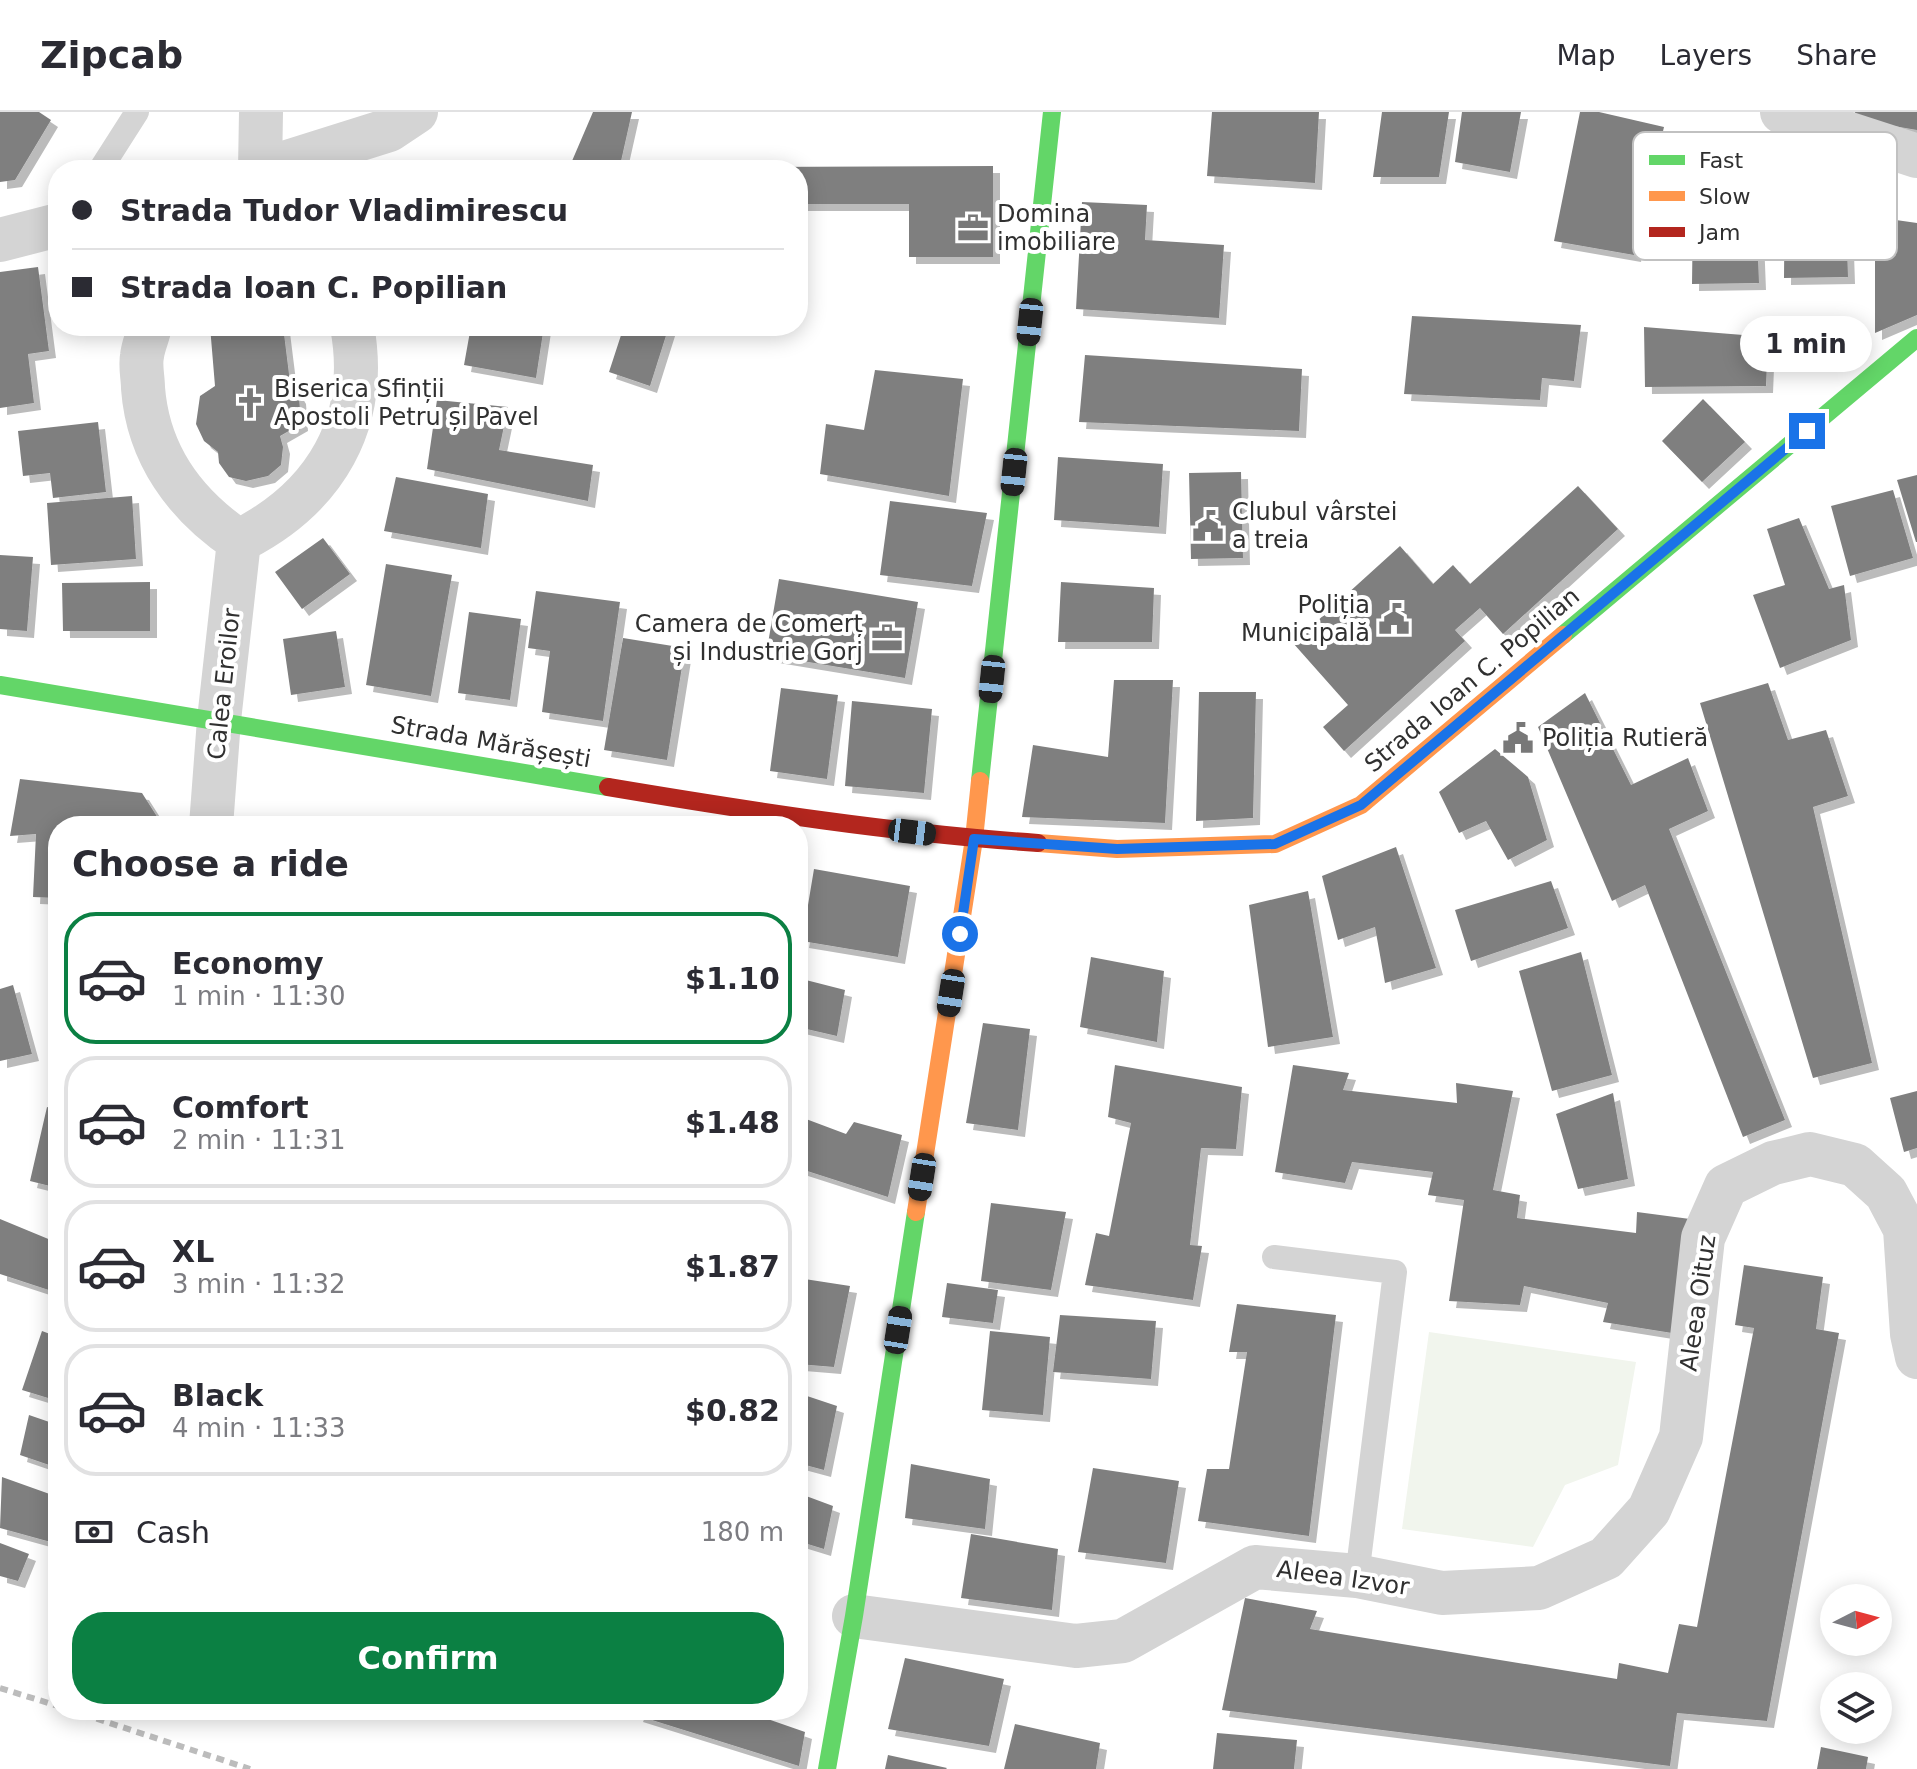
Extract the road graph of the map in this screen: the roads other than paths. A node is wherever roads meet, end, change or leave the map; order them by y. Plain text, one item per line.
1 (137, 112) edge
2 (261, 112) edge
3 (416, 112) edge
4 (1052, 112) edge
5 (1782, 112) edge
6 (1843, 132) edge
7 (1897, 149) edge
8 (1917, 156) edge
9 (106, 160) edge
10 (261, 160) edge
11 (293, 160) edge
12 (48, 228) edge
13 (0, 240) edge
14 (147, 336) edge
15 (354, 336) edge
16 (1917, 338) edge
17 (239, 541) junction
18 (0, 685) edge
19 (219, 720) junction
20 (212, 816) edge
21 (781, 816) edge
22 (808, 819) edge
23 (974, 839) junction
24 (1274, 1257) dead end
25 (1917, 1357) edge
26 (1681, 1437) joint
27 (1357, 1576) junction
28 (854, 1616) junction
29 (827, 1769) edge

1 - 9 lane
2 - 10 street
3 - 11 street
4 - 23 street
5 - 6 street
7 - 8 street
12 - 13 street
14 - 17 street
15 - 17 street
16 - 23 street, Strada Ioan C. Popilian
17 - 19 street, Calea Eroilor
18 - 19 street, Strada Mărășești
19 - 20 street, Calea Eroilor
19 - 21 street, Strada Mărășești
22 - 23 street, Strada Mărășești
23 - 28 street
24 - 27 lane
25 - 26 street, Aleea Oituz
26 - 27 street, Aleea Izvor
27 - 28 street, Aleea Izvor
28 - 29 street

